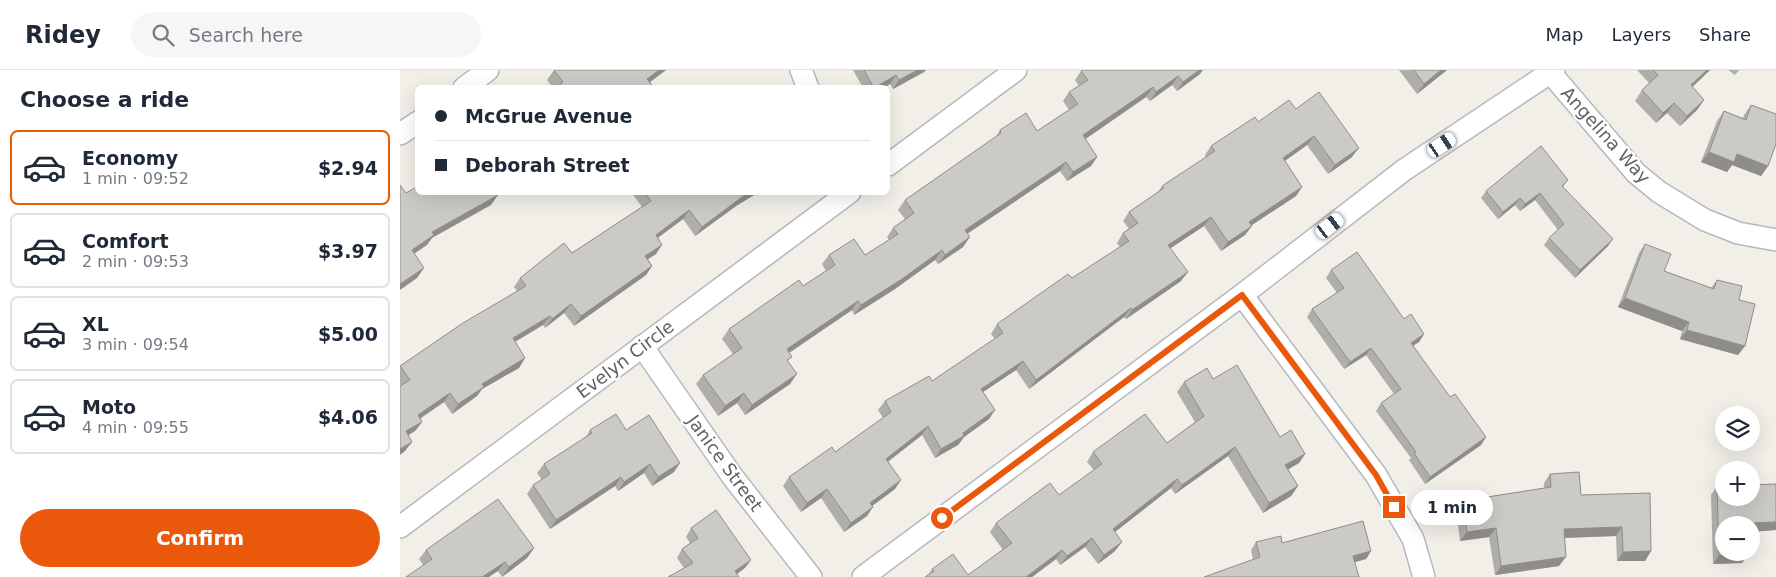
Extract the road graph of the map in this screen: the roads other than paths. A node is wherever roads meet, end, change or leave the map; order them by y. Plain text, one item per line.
1 (488, 70) edge
2 (801, 70) edge
3 (1016, 70) edge
4 (1551, 71) edge
5 (468, 85) edge
6 (807, 85) edge
7 (415, 124) edge
8 (400, 134) edge
9 (890, 164) edge
10 (846, 195) edge
11 (1776, 240) edge
12 (1242, 295) junction
13 (642, 346) junction
14 (400, 527) edge
15 (811, 577) edge
16 (862, 577) edge
17 (1424, 577) edge

1 - 5 street
2 - 6 street
3 - 9 street
4 - 11 street, Angelina Way
4 - 12 street
7 - 8 street
10 - 13 street, Evelyn Circle
12 - 16 street
12 - 17 street
13 - 14 street, Evelyn Circle
13 - 15 street, Janice Street

